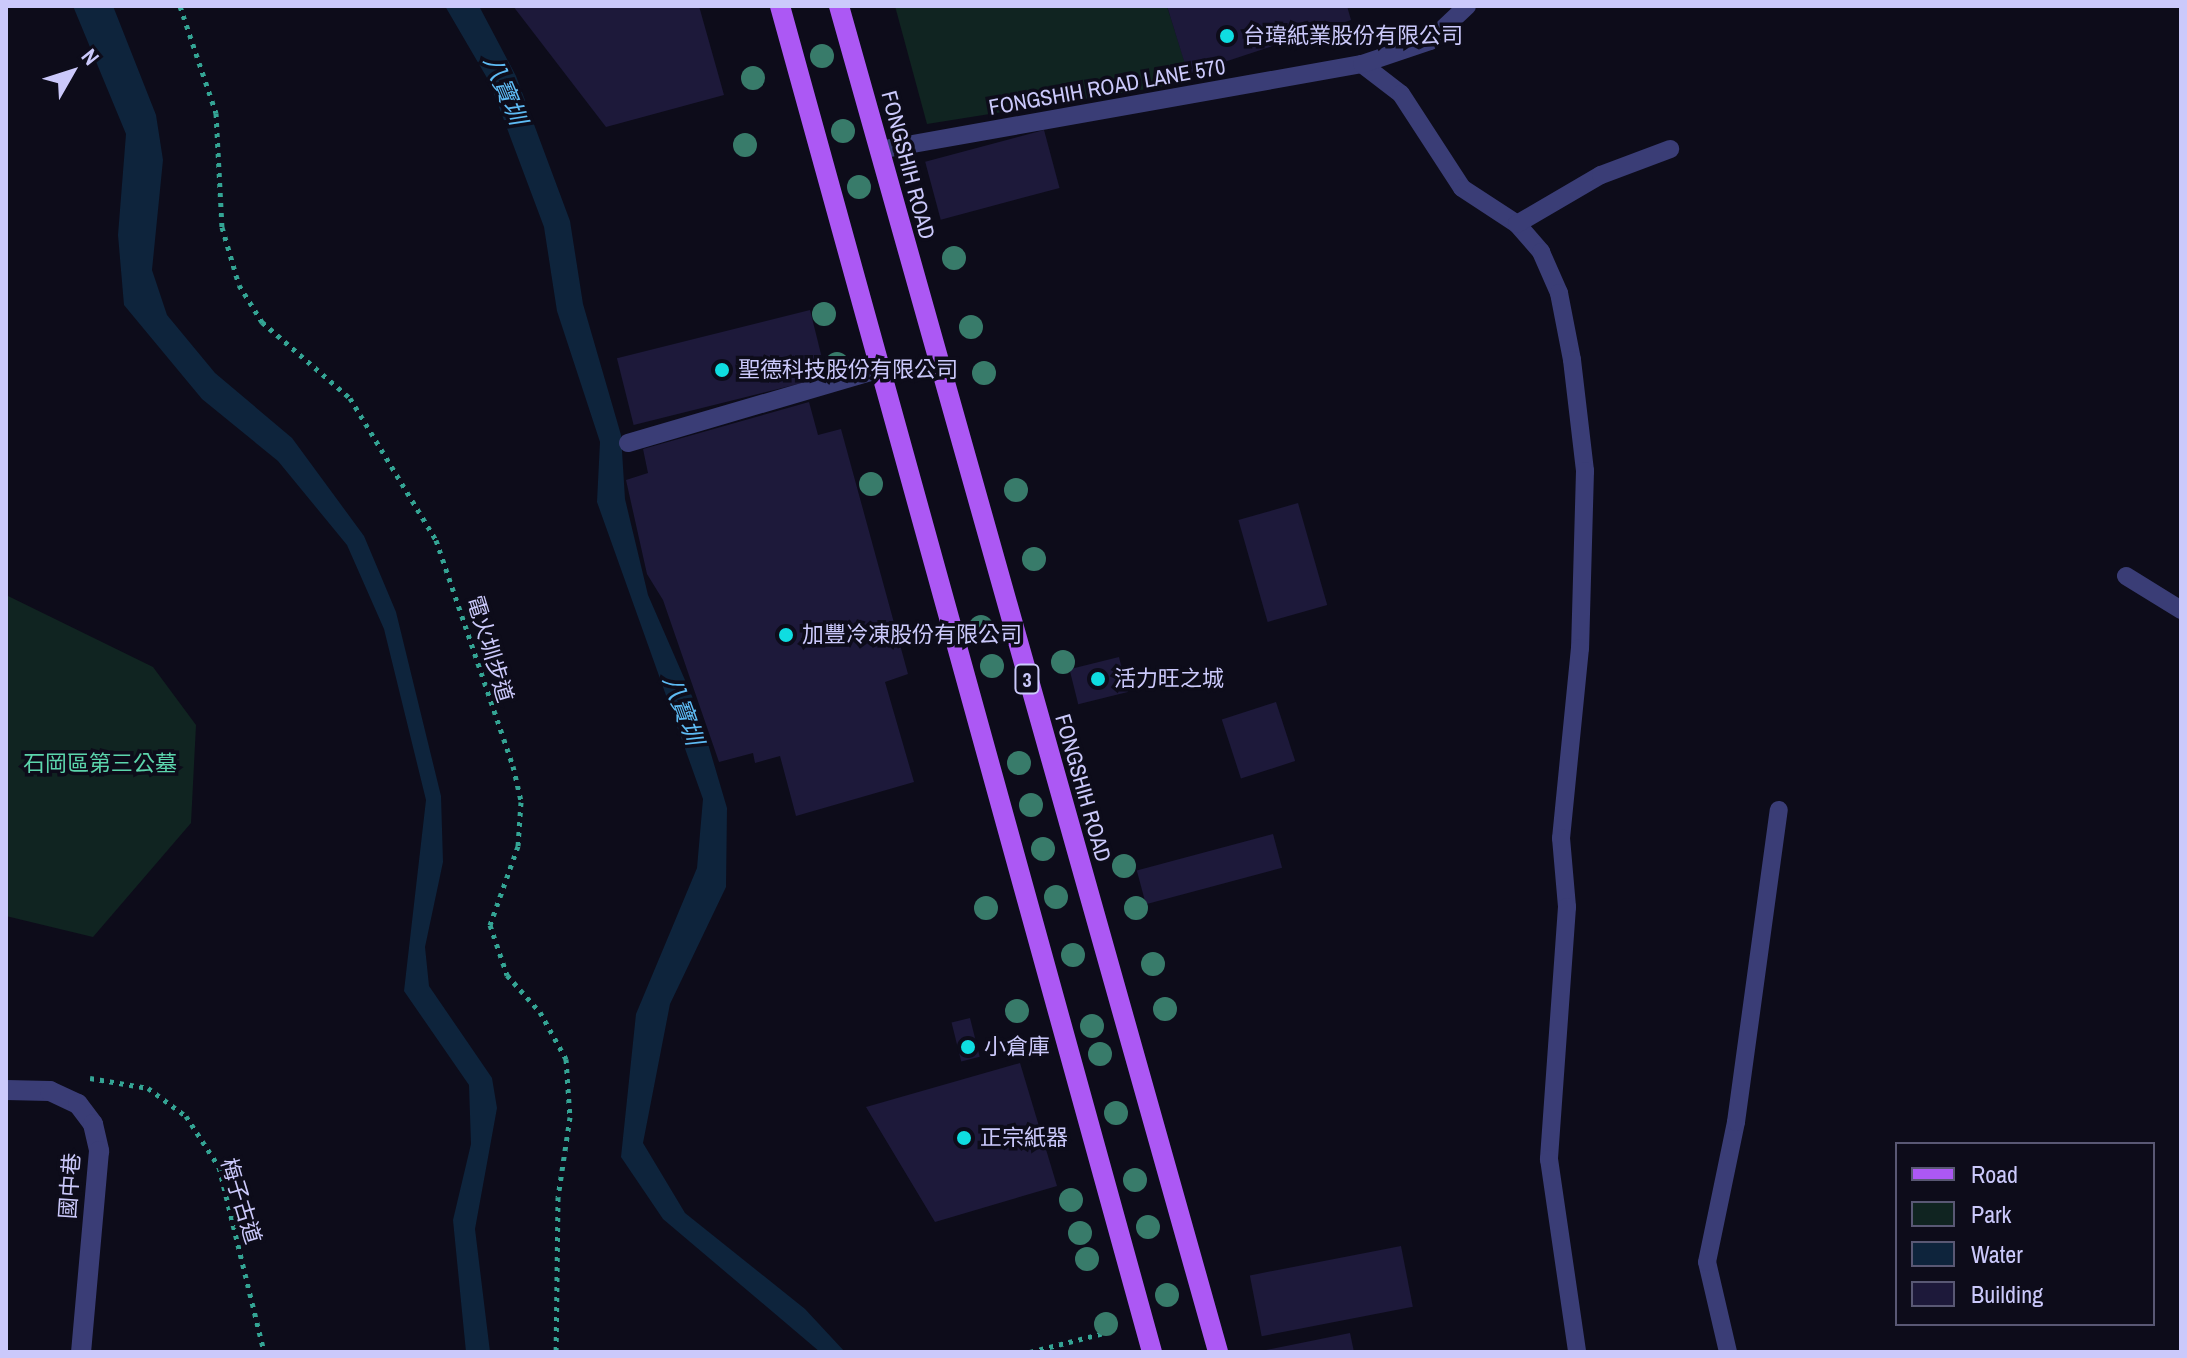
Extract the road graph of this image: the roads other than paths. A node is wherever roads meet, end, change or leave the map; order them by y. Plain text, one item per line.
1 (780, 6) edge
2 (839, 6) edge
3 (1467, 6) edge
4 (1362, 64) junction
5 (1670, 149) dead end
6 (879, 150) junction
7 (1517, 224) junction
8 (881, 369) junction
9 (628, 443) dead end
10 (2126, 576) dead end
11 (2181, 610) edge
12 (1779, 810) dead end
13 (6, 1090) edge
14 (81, 1352) edge
15 (1152, 1352) edge
16 (1218, 1352) edge
17 (1577, 1352) edge
18 (1728, 1352) edge

1 - 8 main road
2 - 6 main road, FONGSHIH ROAD / 3
3 - 4 lane, FONGSHIH ROAD LANE 570
4 - 6 lane, FONGSHIH ROAD LANE 570
4 - 7 lane
5 - 7 lane
6 - 16 main road, FONGSHIH ROAD / 3
7 - 17 lane
8 - 9 lane
8 - 15 main road
10 - 11 lane
12 - 18 lane
13 - 14 street, 國中巷

